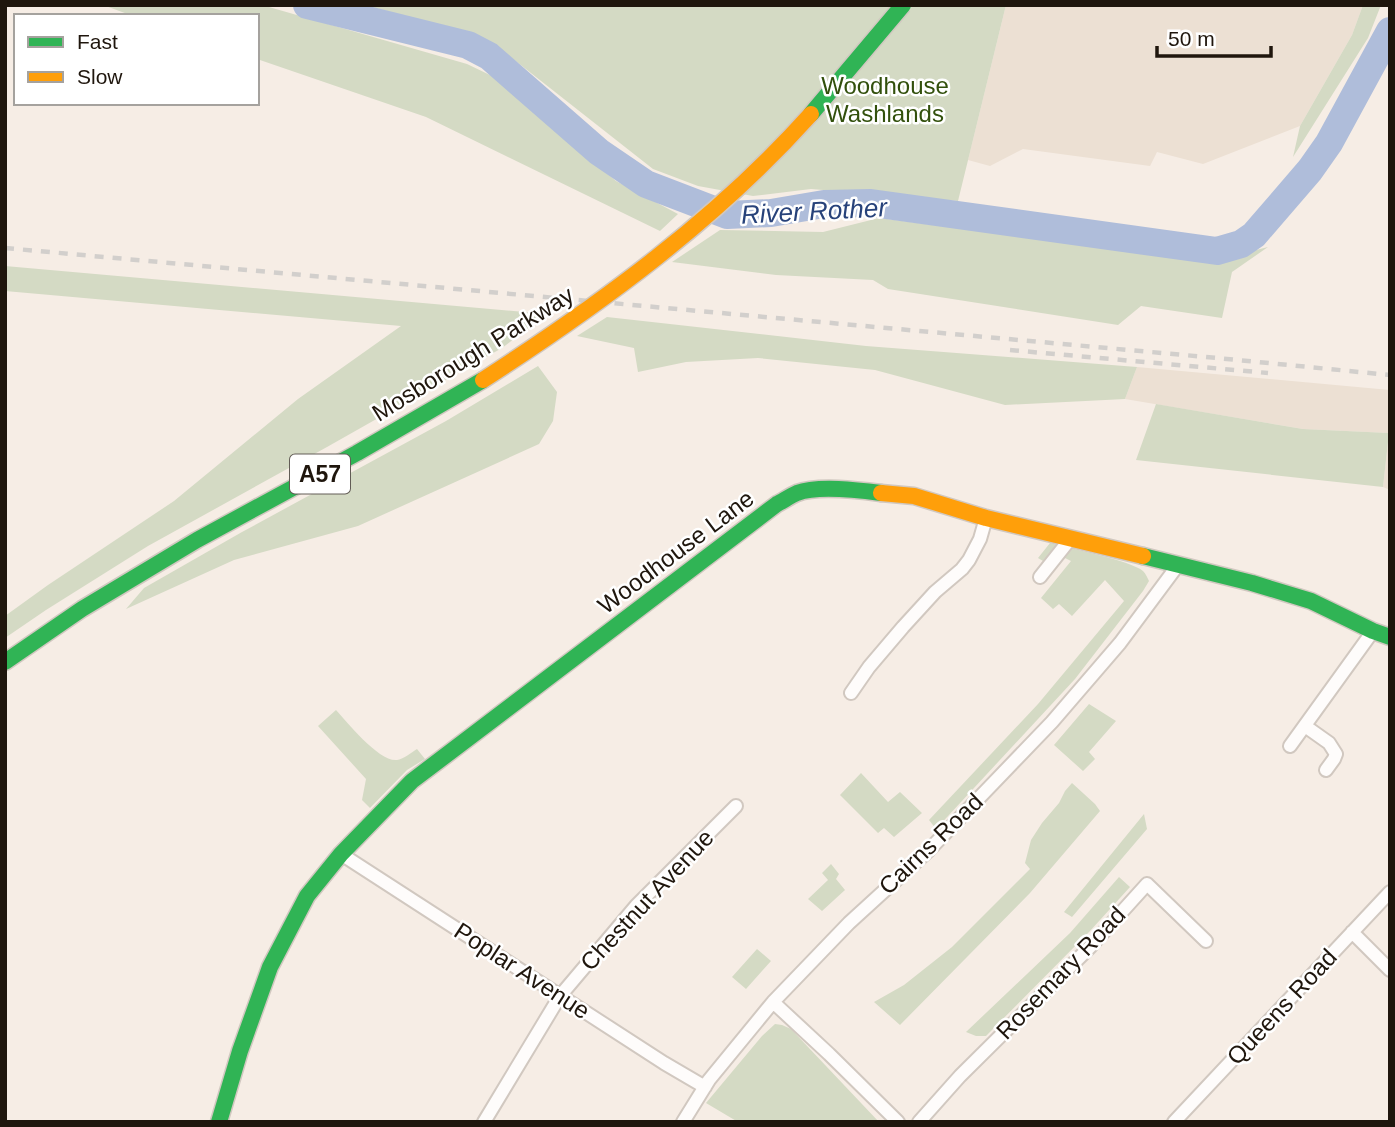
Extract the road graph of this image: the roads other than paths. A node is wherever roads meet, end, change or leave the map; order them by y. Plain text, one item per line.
1 (903, 5) edge
2 (986, 518) junction
3 (1071, 538) junction
4 (1178, 565) junction
5 (1040, 577) dead end
6 (1373, 631) junction
7 (1390, 637) edge
8 (5, 662) edge
9 (851, 693) dead end
10 (1306, 726) junction
11 (1290, 746) dead end
12 (1326, 770) dead end
13 (736, 806) dead end
14 (341, 854) junction
15 (1390, 892) edge
16 (1352, 932) junction
17 (1206, 941) dead end
18 (1390, 970) edge
19 (560, 996) junction
20 (773, 1002) junction
21 (705, 1087) junction
22 (219, 1122) edge
23 (484, 1122) edge
24 (683, 1122) edge
25 (898, 1122) edge
26 (919, 1122) edge
27 (1174, 1122) edge

1 - 8 main road, Mosborough Parkway / A57, bridge
2 - 3 main road, Woodhouse Lane
2 - 9 street
2 - 14 main road, Woodhouse Lane
3 - 4 main road, Woodhouse Lane
3 - 5 street
4 - 6 main road, Woodhouse Lane
4 - 20 street, Cairns Road
6 - 7 main road, Woodhouse Lane
6 - 10 street
10 - 11 street
10 - 12 street
13 - 19 street, Chestnut Avenue
14 - 19 street, Poplar Avenue
14 - 22 main road, Woodhouse Lane
15 - 16 street, Queens Road
16 - 18 street
16 - 27 street, Queens Road
17 - 26 street, Rosemary Road
19 - 21 street, Poplar Avenue
19 - 23 street, Chestnut Avenue
20 - 21 street, Cairns Road
20 - 25 street
21 - 24 street, Cairns Road

